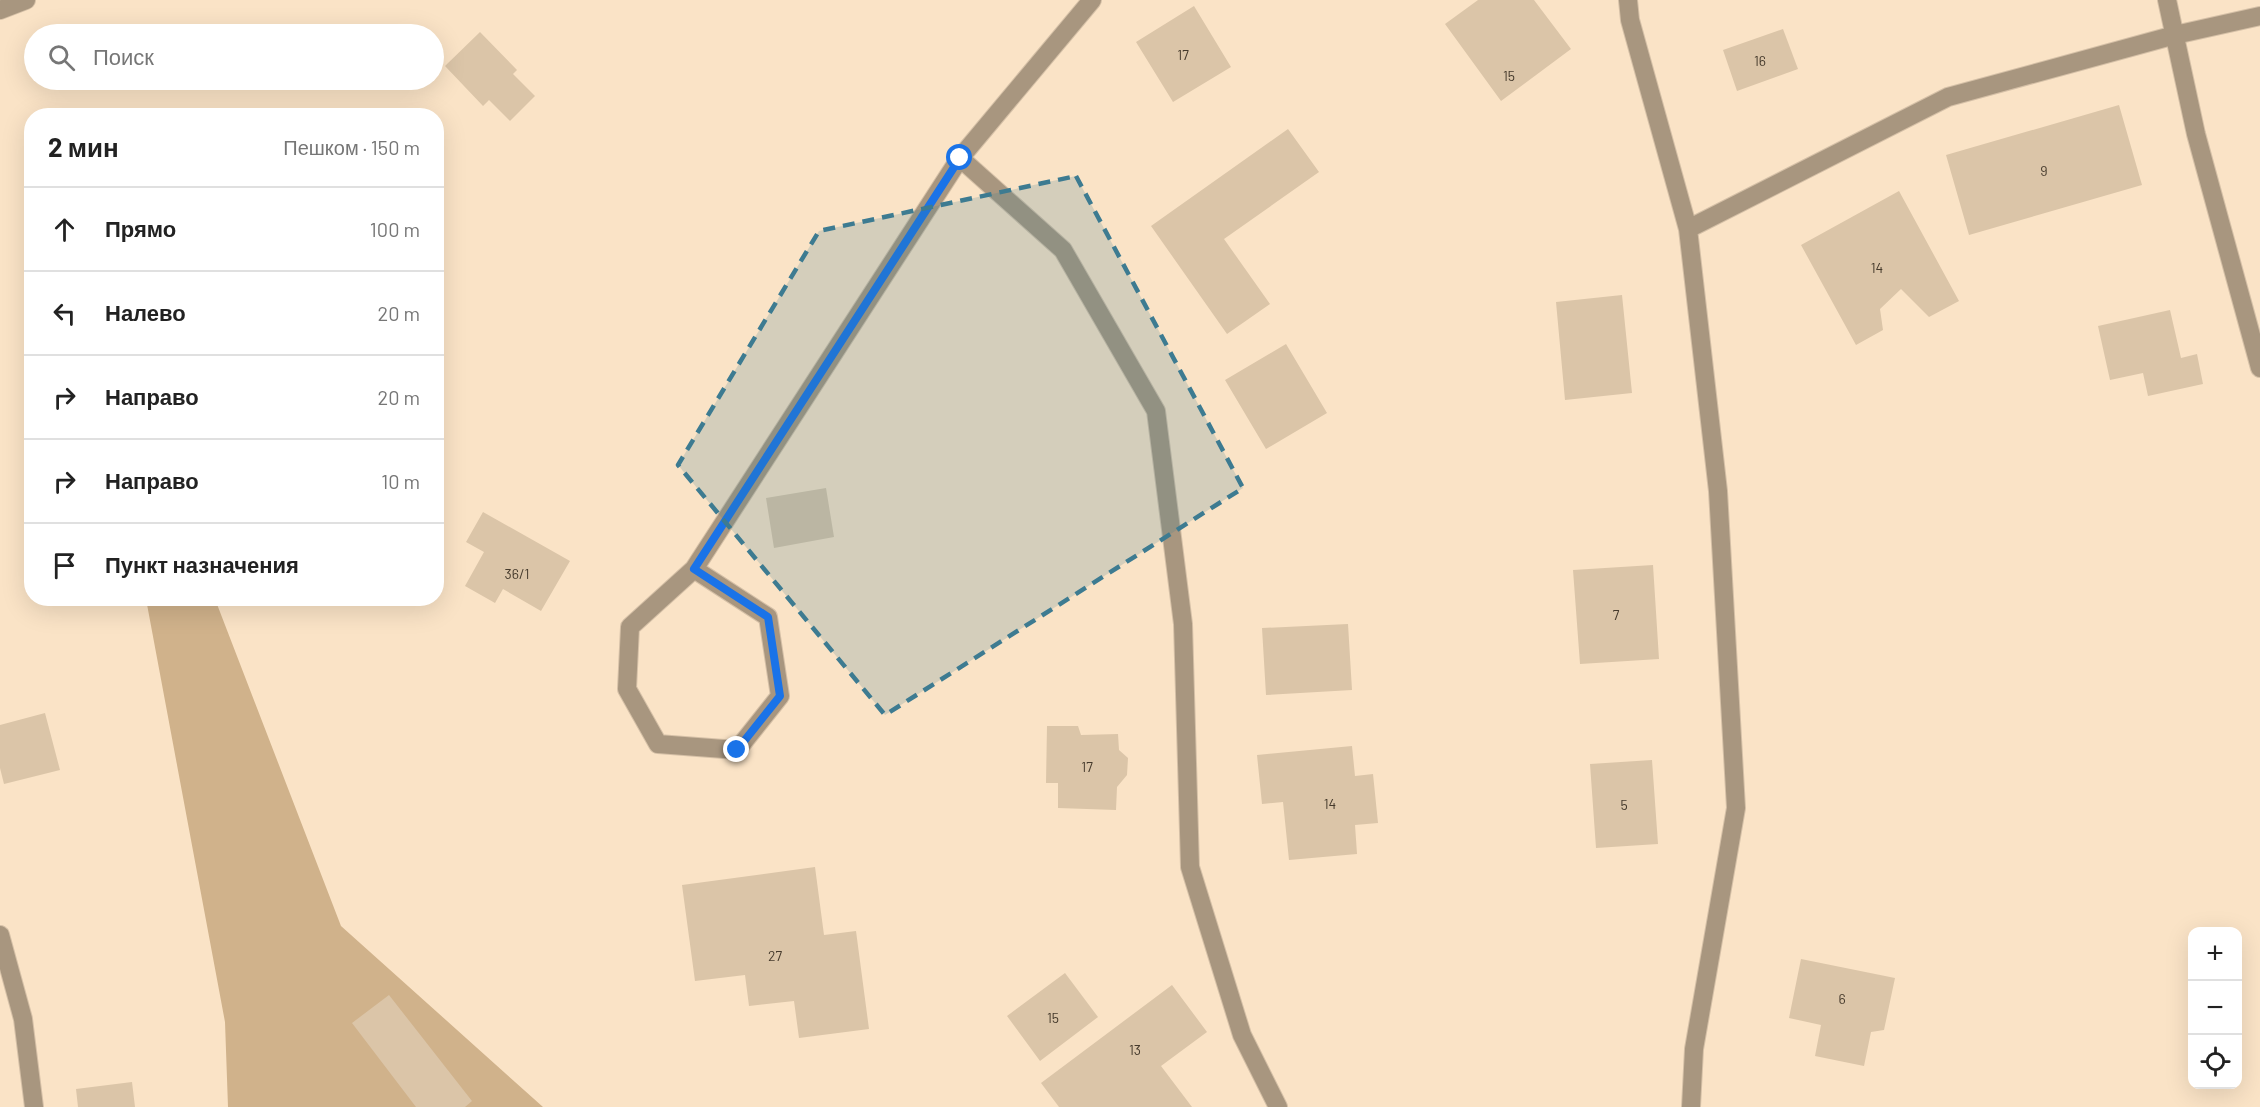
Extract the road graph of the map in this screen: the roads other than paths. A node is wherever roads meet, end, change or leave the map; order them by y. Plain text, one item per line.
1 (26, 0) edge
2 (1092, 0) edge
3 (1628, 0) edge
4 (2167, 0) edge
5 (0, 10) edge
6 (2260, 16) edge
7 (2175, 35) junction
8 (960, 158) junction
9 (1688, 229) junction
10 (2260, 368) edge
11 (694, 569) junction
12 (0, 935) edge
13 (34, 1107) edge
14 (1278, 1107) edge
15 (1691, 1107) edge

1 - 5 street
2 - 8 street
3 - 9 street
4 - 7 street
6 - 7 street
7 - 9 street
7 - 10 street
8 - 11 street
8 - 14 street
9 - 15 street
11 - 11 street
12 - 13 street

